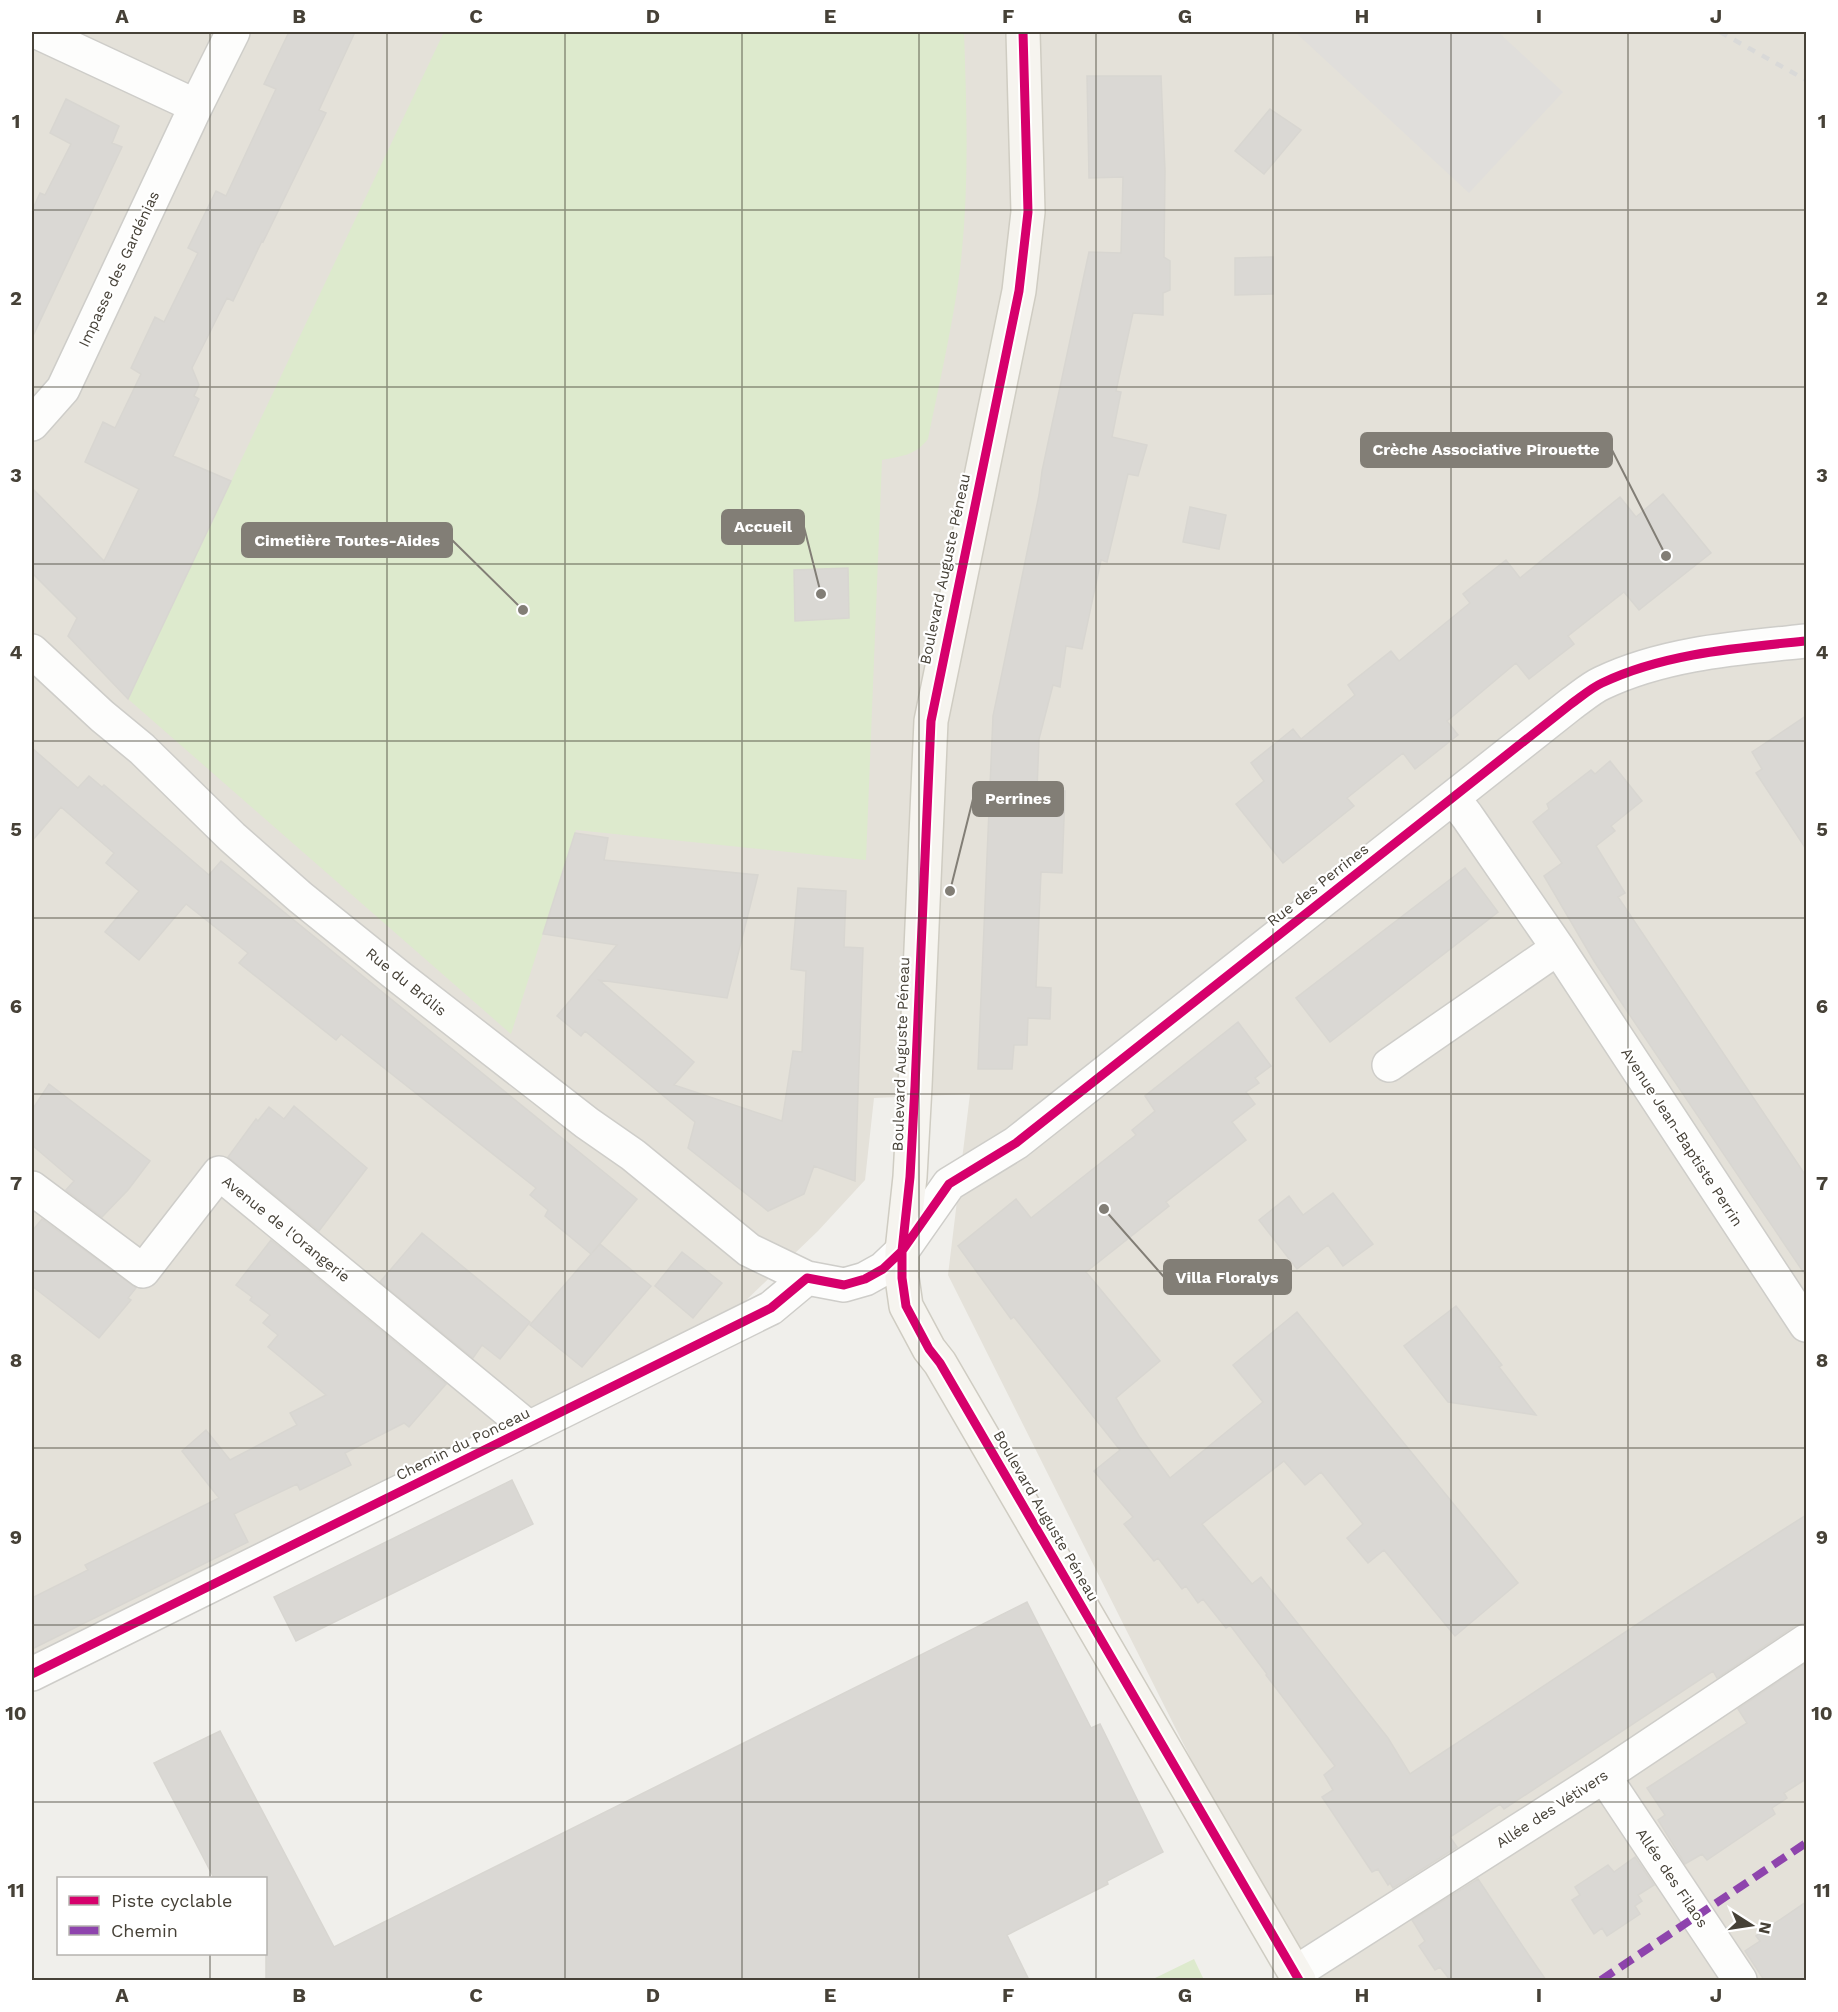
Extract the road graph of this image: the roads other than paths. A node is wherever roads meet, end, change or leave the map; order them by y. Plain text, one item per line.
1 (37, 32) edge
2 (233, 32) edge
3 (1023, 32) edge
4 (196, 106) junction
5 (32, 424) edge
6 (1806, 641) edge
7 (35, 660) edge
8 (1453, 798) junction
9 (1558, 948) junction
10 (1389, 1065) dead end
11 (32, 1188) edge
12 (902, 1251) junction
13 (807, 1278) junction
14 (1806, 1324) edge
15 (529, 1428) junction
16 (1806, 1641) edge
17 (32, 1674) edge
18 (1604, 1776) junction
19 (1297, 1977) edge
20 (1740, 1980) edge

1 - 4 street
2 - 4 street, Impasse des Gardénias
3 - 12 street, Boulevard Auguste Péneau
4 - 5 street, Impasse des Gardénias
6 - 8 street, Rue des Perrines
7 - 13 street, Rue du Brûlis
8 - 9 street, Avenue Jean-Baptiste Perrin
8 - 12 street, Rue des Perrines
9 - 10 street
9 - 14 street, Avenue Jean-Baptiste Perrin
11 - 15 street, Avenue de l'Orangerie
12 - 13 street
12 - 19 street, Boulevard Auguste Péneau
13 - 15 street, Chemin du Ponceau
15 - 17 street, Chemin du Ponceau
16 - 18 street, Allée des Vétivers
18 - 19 street, Allée des Vétivers
18 - 20 street, Allée des Filaos

